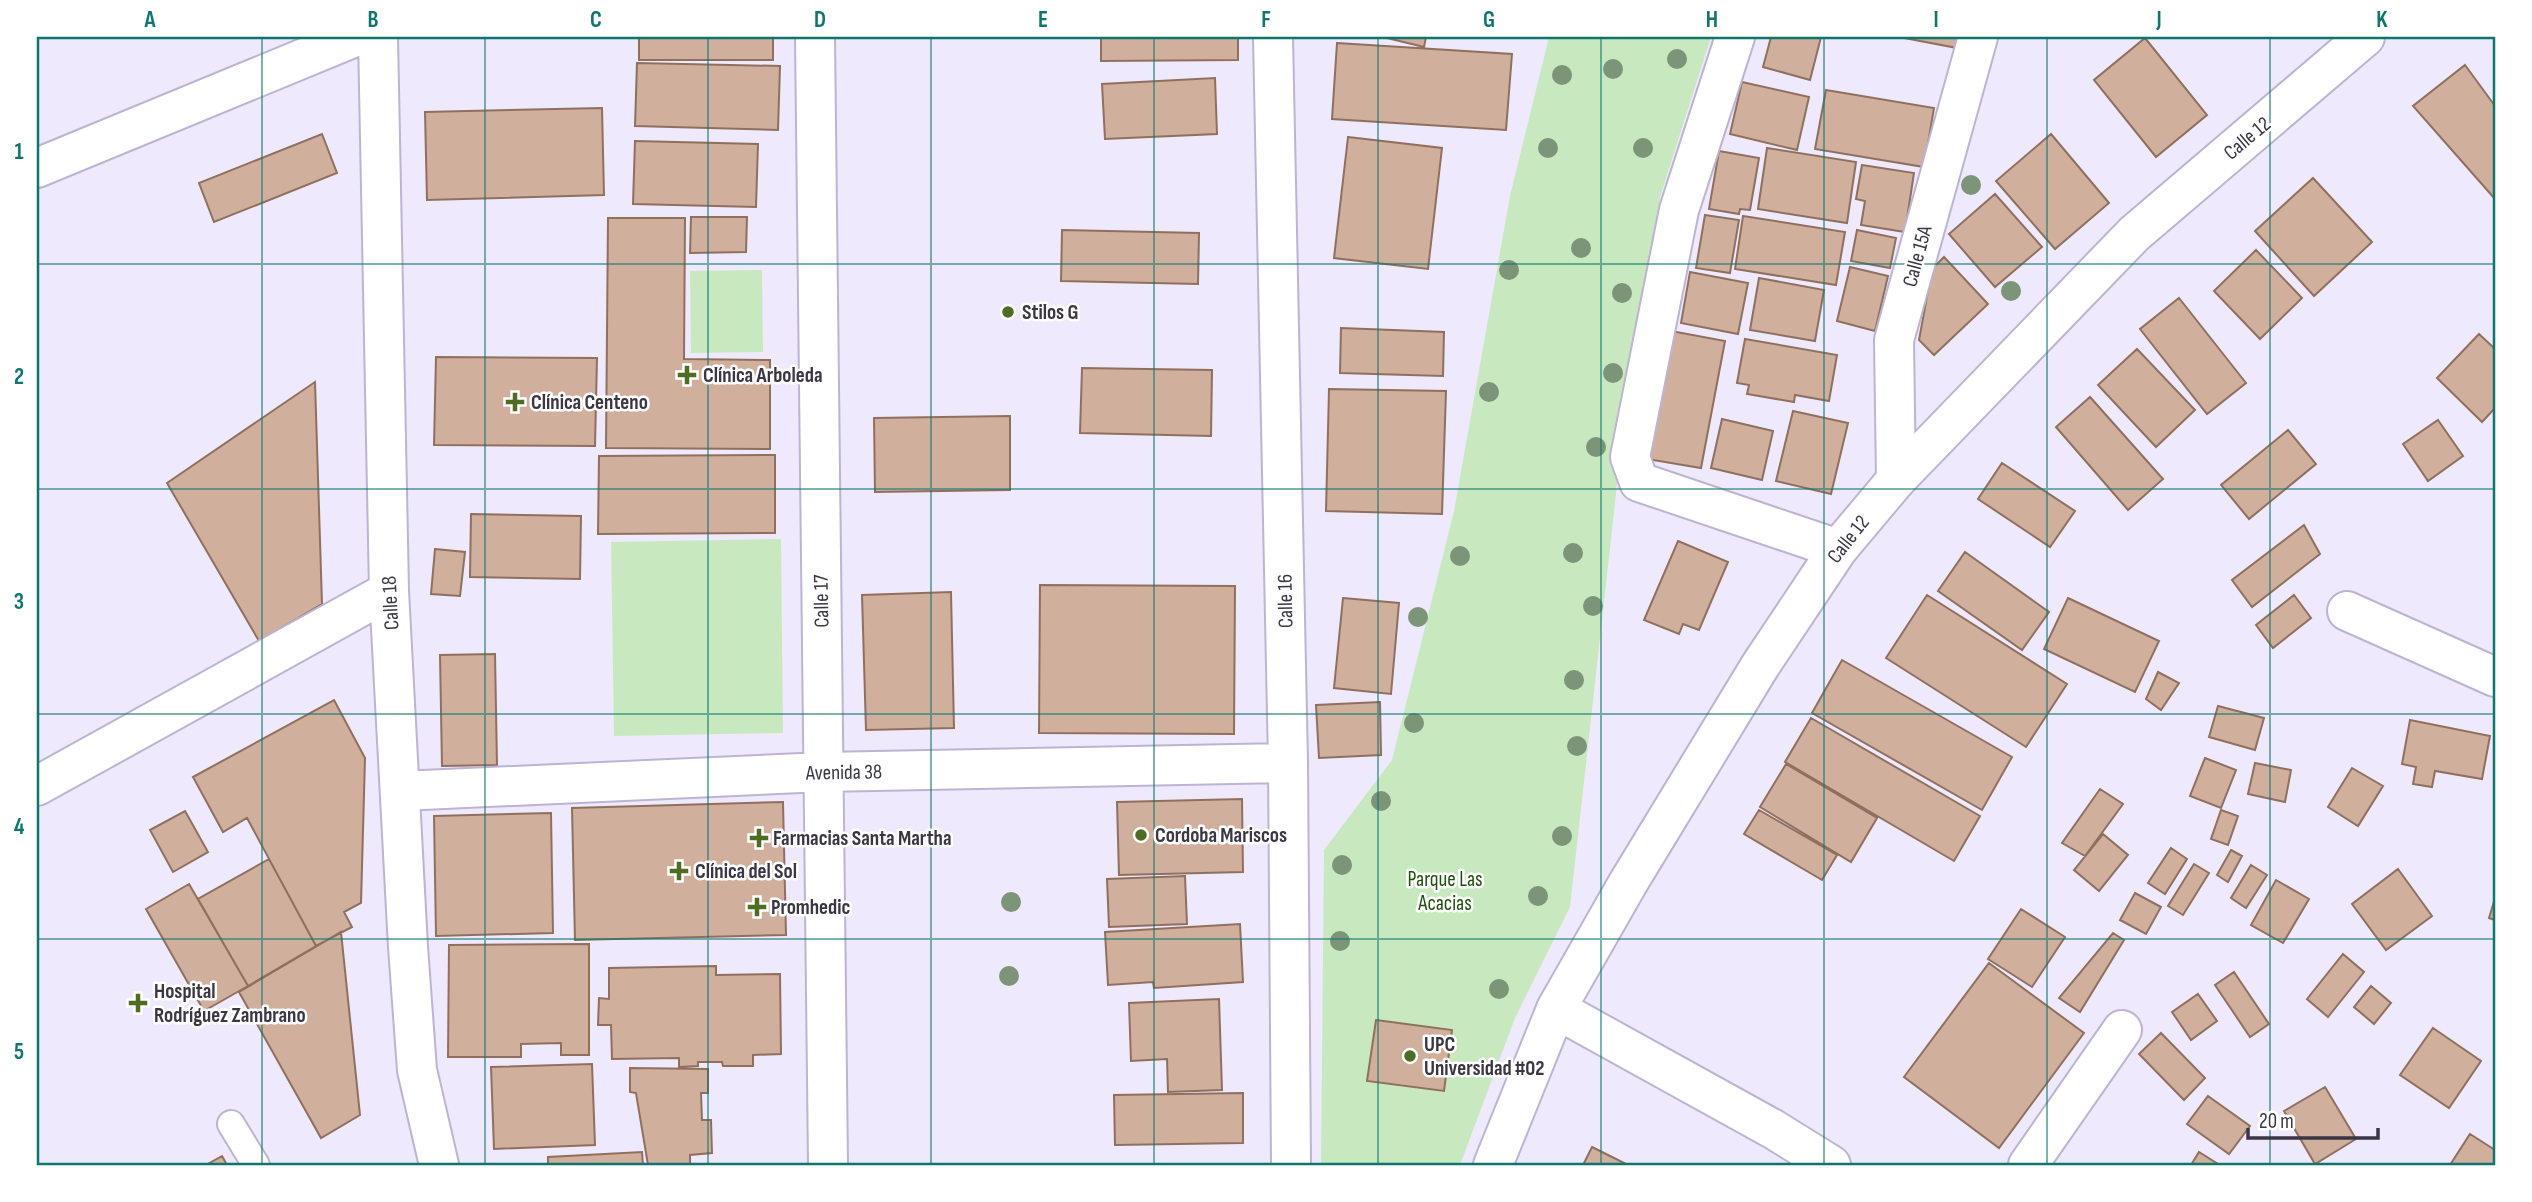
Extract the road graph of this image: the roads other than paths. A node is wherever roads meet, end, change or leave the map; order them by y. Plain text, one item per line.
1 (355, 37) edge
2 (379, 37) edge
3 (815, 37) edge
4 (1273, 37) edge
5 (1735, 37) edge
6 (1978, 37) edge
7 (2365, 37) edge
8 (37, 168) edge
9 (1896, 480) junction
10 (1838, 550) junction
11 (389, 591) junction
12 (2347, 611) dead end
13 (2495, 677) edge
14 (1288, 763) junction
15 (823, 772) junction
16 (37, 786) edge
17 (401, 791) junction
18 (1556, 1009) junction
19 (2122, 1030) dead end
20 (230, 1124) dead end
21 (256, 1165) edge
22 (439, 1165) edge
23 (828, 1165) edge
24 (1291, 1165) edge
25 (1493, 1165) edge
26 (1830, 1165) edge
27 (2028, 1165) edge

1 - 8 street
2 - 11 street, Calle 18
3 - 15 street, Calle 17
4 - 14 street, Calle 16
5 - 10 street
6 - 9 street, Calle 15A
7 - 9 street, Calle 12
9 - 10 street, Calle 12
10 - 18 street, Calle 12
11 - 16 street
11 - 17 street, Calle 18
12 - 13 street
14 - 15 street, Avenida 38
14 - 24 street, Calle 16
15 - 17 street, Avenida 38
15 - 23 street, Calle 17
17 - 22 street, Calle 18
18 - 25 street, Calle 12
18 - 26 street
19 - 27 street
20 - 21 lane

